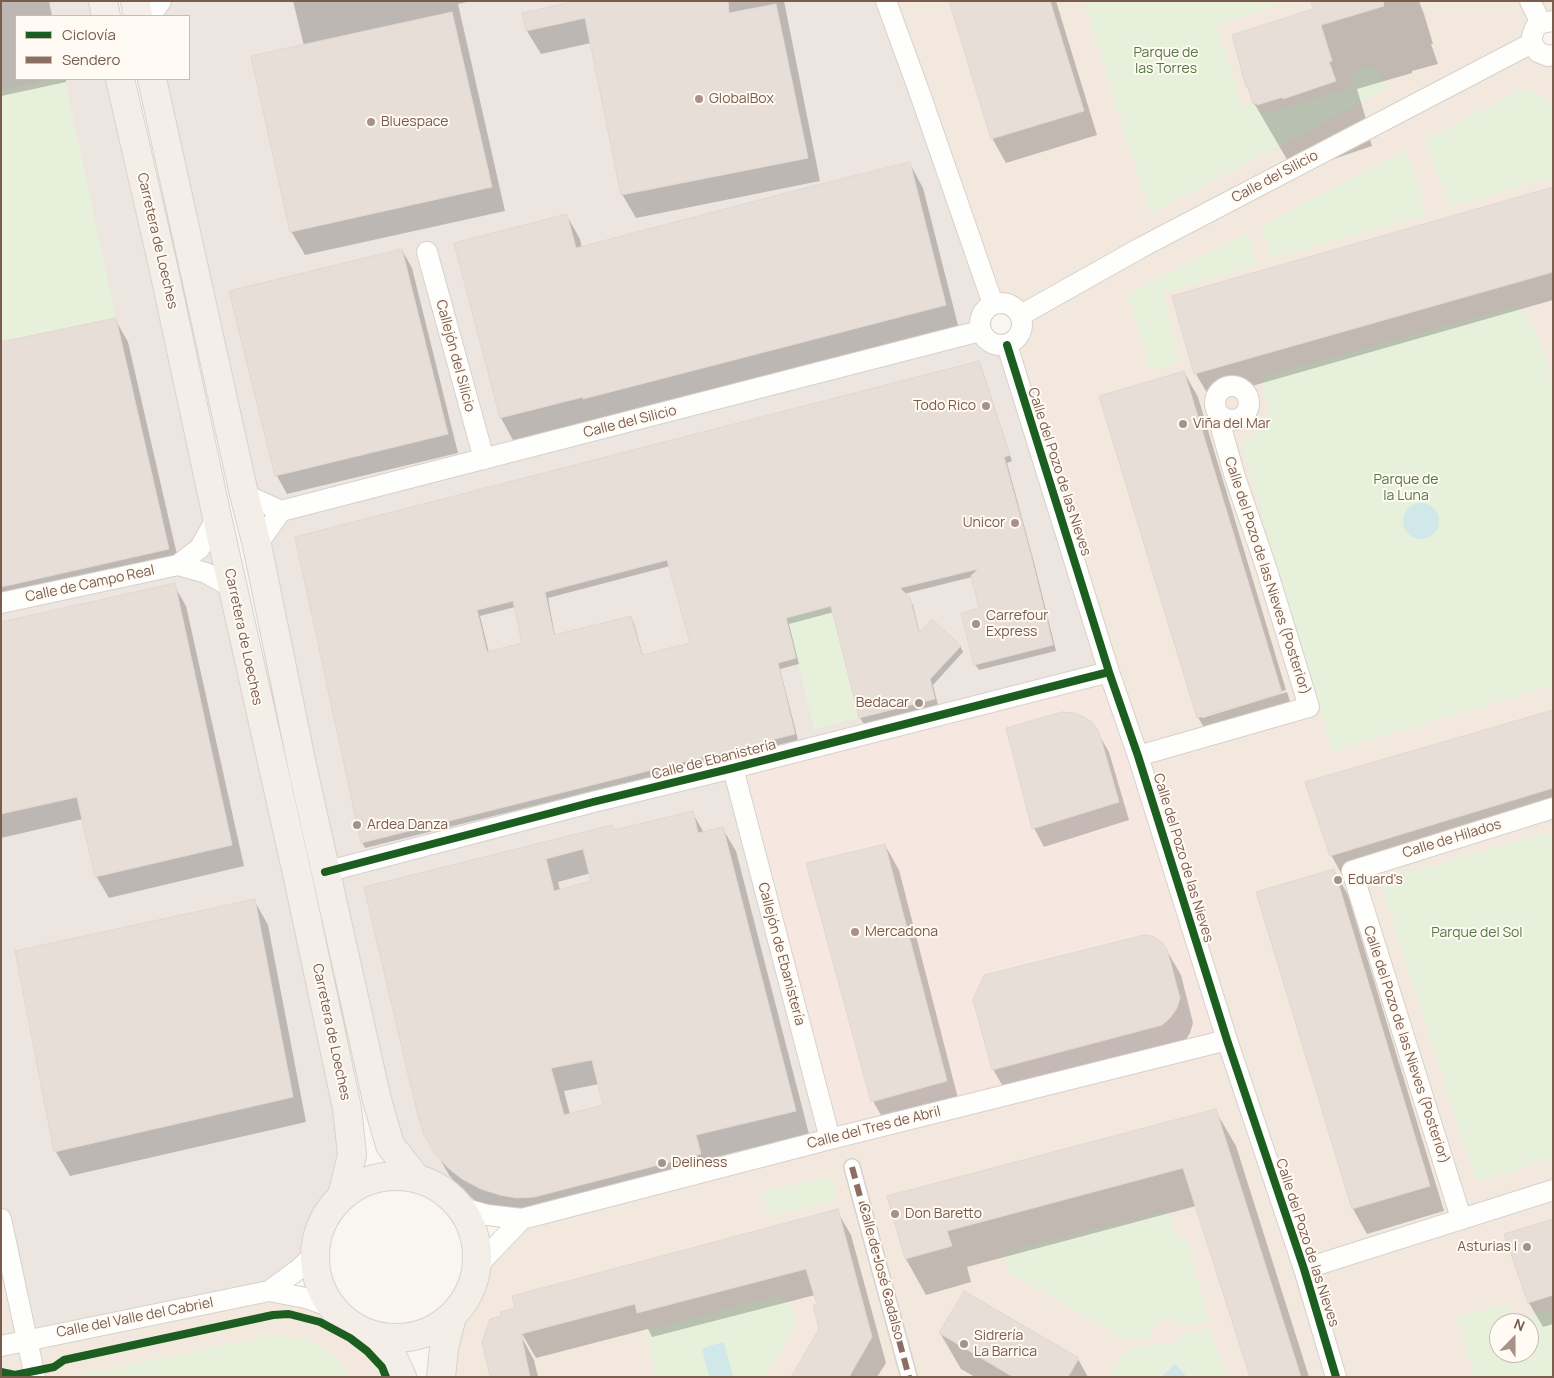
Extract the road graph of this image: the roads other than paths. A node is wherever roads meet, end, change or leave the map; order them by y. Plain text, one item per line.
1 (103, 1) edge
2 (135, 1) edge
3 (161, 1) edge
4 (886, 1) edge
5 (1530, 1) edge
6 (106, 15) edge
7 (138, 15) edge
8 (151, 15) edge
9 (1547, 22) edge
10 (1532, 43) junction
11 (1553, 55) edge
12 (120, 80) edge
13 (152, 80) edge
14 (427, 252) dead end
15 (993, 304) junction
16 (1021, 315) junction
17 (980, 332) junction
18 (1007, 345) junction
19 (1225, 418) dead end
20 (484, 459) junction
21 (244, 494) junction
22 (280, 511) junction
23 (217, 517) junction
24 (257, 545) junction
25 (178, 565) junction
26 (233, 588) junction
27 (1, 603) edge
28 (1109, 672) junction
29 (1138, 756) junction
30 (733, 768) junction
31 (1553, 808) edge
32 (1352, 871) joint
33 (325, 872) junction
34 (1227, 1040) junction
35 (830, 1139) junction
36 (852, 1167) dead end
37 (416, 1178) junction
38 (1553, 1190) edge
39 (342, 1196) junction
40 (462, 1208) junction
41 (1, 1218) edge
42 (1461, 1218) junction
43 (522, 1219) junction
44 (314, 1255) junction
45 (477, 1266) junction
46 (1304, 1270) junction
47 (269, 1291) junction
48 (332, 1307) junction
49 (452, 1316) junction
50 (380, 1337) junction
51 (26, 1340) junction
52 (1, 1346) edge
53 (34, 1377) edge
54 (402, 1377) edge
55 (441, 1377) edge
56 (909, 1377) edge
57 (1336, 1377) edge

1 - 6 main road
2 - 7 main road
3 - 8 street
4 - 15 street
5 - 9 street
9 - 10 street
10 - 11 street
10 - 16 street, Calle del Silicio
12 - 23 main road, Carretera de Loeches
13 - 21 main road, Carretera de Loeches
14 - 20 street, Callejón del Silicio
15 - 16 street
15 - 17 street
16 - 18 street
17 - 18 street
17 - 20 street, Calle del Silicio
18 - 28 street, Calle del Pozo de las Nieves
19 - 29 street, Calle del Pozo de las Nieves (Posterior)
20 - 22 street, Calle del Silicio
21 - 22 street
21 - 24 main road, Carretera de Loeches
22 - 24 street
23 - 25 street, Calle de Campo Real
23 - 26 main road, Carretera de Loeches
24 - 33 main road, Carretera de Loeches
25 - 26 street, Calle de Campo Real
25 - 27 street, Calle de Campo Real
26 - 39 main road, Carretera de Loeches
28 - 29 street, Calle del Pozo de las Nieves
28 - 30 street, Calle de Ebanistería
29 - 34 street, Calle del Pozo de las Nieves
30 - 33 street, Calle de Ebanistería
30 - 35 street, Callejón de Ebanistería
31 - 32 street, Calle de Hilados
32 - 42 street, Calle del Pozo de las Nieves (Posterior)
33 - 37 main road, Carretera de Loeches
34 - 35 street, Calle del Tres de Abril
34 - 46 street, Calle del Pozo de las Nieves
35 - 43 street, Calle del Tres de Abril
36 - 56 street, Calle de José Cadalso
37 - 39 main road
37 - 40 main road
38 - 42 street
39 - 44 main road
40 - 43 street, Calle del Tres de Abril
40 - 45 main road
41 - 51 street
42 - 46 street
43 - 45 street
44 - 47 street, Calle del Valle del Cabriel
44 - 48 main road
45 - 49 main road
46 - 57 street, Calle del Pozo de las Nieves
47 - 48 street, Calle del Valle del Cabriel
47 - 51 street, Calle del Valle del Cabriel
48 - 50 main road
49 - 50 main road
49 - 55 main road
50 - 54 main road
51 - 52 street, Calle del Valle del Cabriel
51 - 53 street

